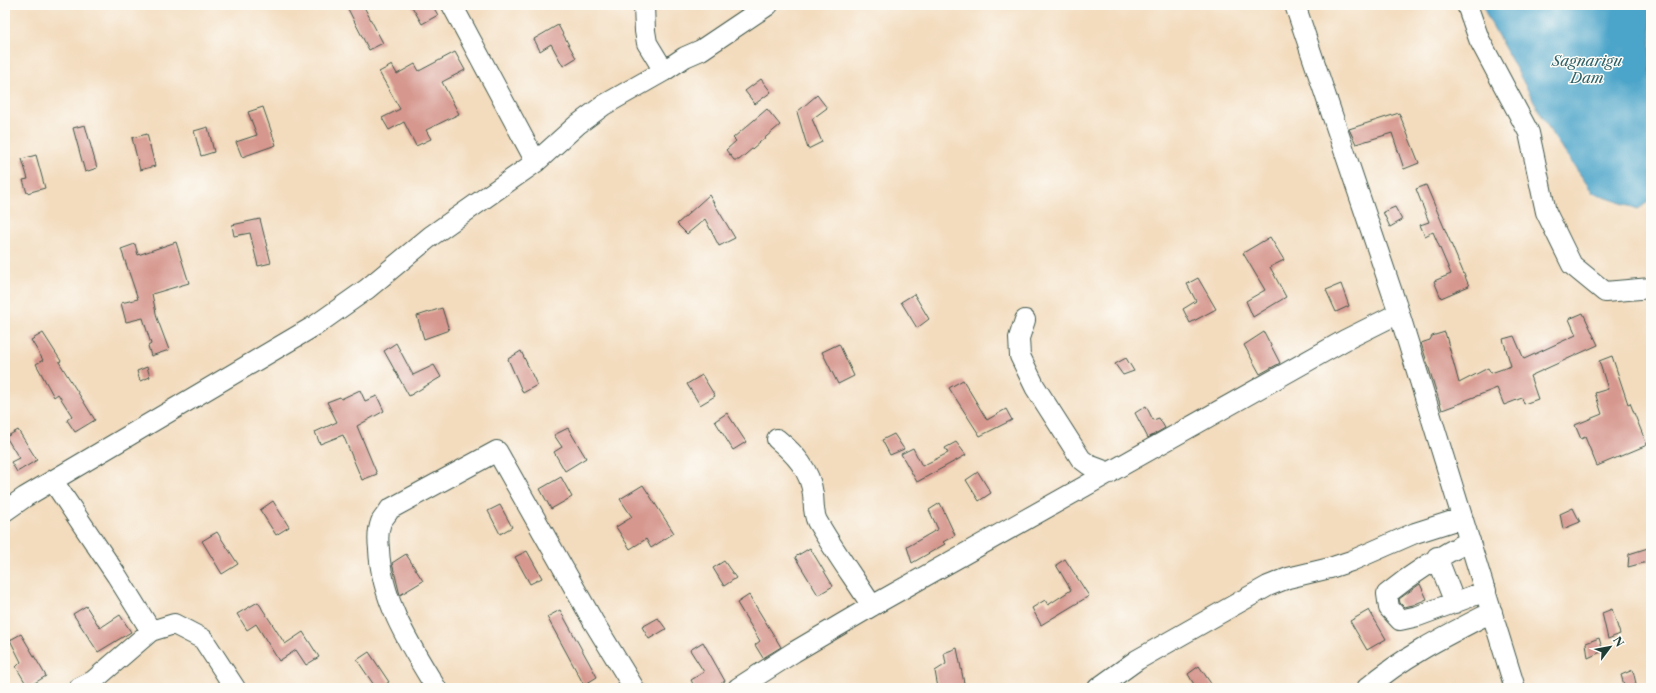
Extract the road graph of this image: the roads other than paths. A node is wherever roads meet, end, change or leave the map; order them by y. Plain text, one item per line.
1 (452, 5) edge
2 (644, 5) edge
3 (768, 5) edge
4 (1295, 5) edge
5 (1467, 5) edge
6 (664, 72) junction
7 (536, 162) junction
8 (1651, 288) edge
9 (1399, 313) junction
10 (1025, 320) dead end
11 (777, 439) dead end
12 (1110, 473) junction
13 (53, 481) junction
14 (5, 511) edge
15 (1462, 518) junction
16 (1470, 541) junction
17 (1437, 557) junction
18 (1486, 591) junction
19 (1455, 603) junction
20 (872, 606) junction
21 (1492, 612) junction
22 (151, 631) junction
23 (79, 688) edge
24 (235, 688) edge
25 (436, 688) edge
26 (634, 688) edge
27 (738, 688) edge
28 (1098, 688) edge
29 (1367, 688) edge
30 (1515, 688) edge

1 - 7 street
2 - 6 street
3 - 6 street
4 - 9 street
5 - 8 street
6 - 7 street
7 - 13 street
9 - 12 street
9 - 15 street
10 - 12 street
11 - 20 street
12 - 20 street
13 - 14 street
13 - 22 street
15 - 16 street
15 - 28 street
16 - 17 street
16 - 18 street
17 - 19 street
17 - 19 street
18 - 19 street
18 - 21 street
20 - 27 street
21 - 29 street
21 - 30 street
22 - 23 street
22 - 24 street
25 - 26 street

